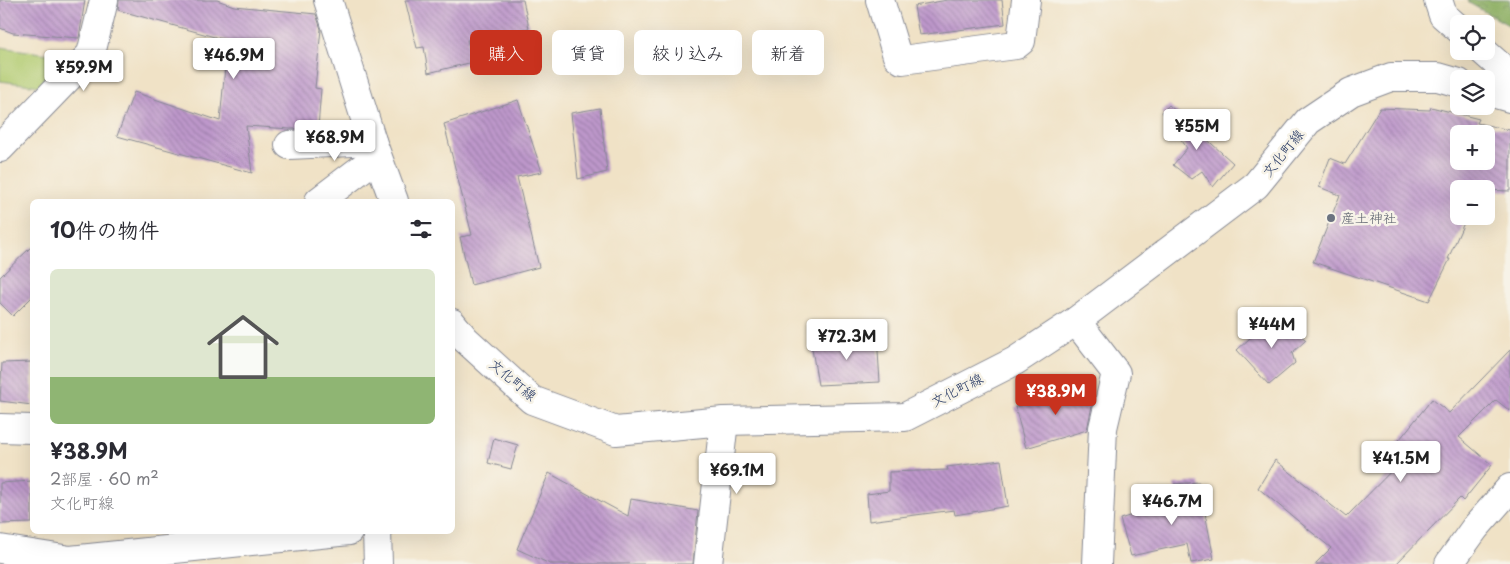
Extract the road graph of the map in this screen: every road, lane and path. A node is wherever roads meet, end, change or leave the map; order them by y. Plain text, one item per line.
1 (104, 0) edge
2 (328, 0) edge
3 (880, 0) edge
4 (1026, 0) edge
5 (1438, 0) edge
6 (1450, 21) edge
7 (1493, 60) edge
8 (1510, 76) edge
9 (1450, 80) edge
10 (1495, 94) edge
11 (1510, 98) edge
12 (289, 145) dead end
13 (0, 148) edge
14 (374, 149) junction
15 (322, 199) edge
16 (393, 199) edge
17 (1076, 321) junction
18 (455, 335) edge
19 (724, 421) junction
20 (0, 428) edge
21 (30, 429) edge
22 (1510, 488) edge
23 (332, 534) edge
24 (377, 534) edge
25 (0, 549) edge
26 (228, 554) edge
27 (378, 564) edge
28 (708, 564) edge
29 (1096, 564) edge
30 (1448, 564) edge

1 - 13 street
2 - 14 street
3 - 4 street
5 - 6 street
7 - 8 street
9 - 17 street, 文化町線
10 - 11 street
12 - 14 street
14 - 15 street
14 - 16 street
17 - 19 street, 文化町線
17 - 29 street
18 - 19 street, 文化町線
19 - 28 street
20 - 21 street
22 - 30 street
23 - 26 street
24 - 27 street
25 - 26 street

